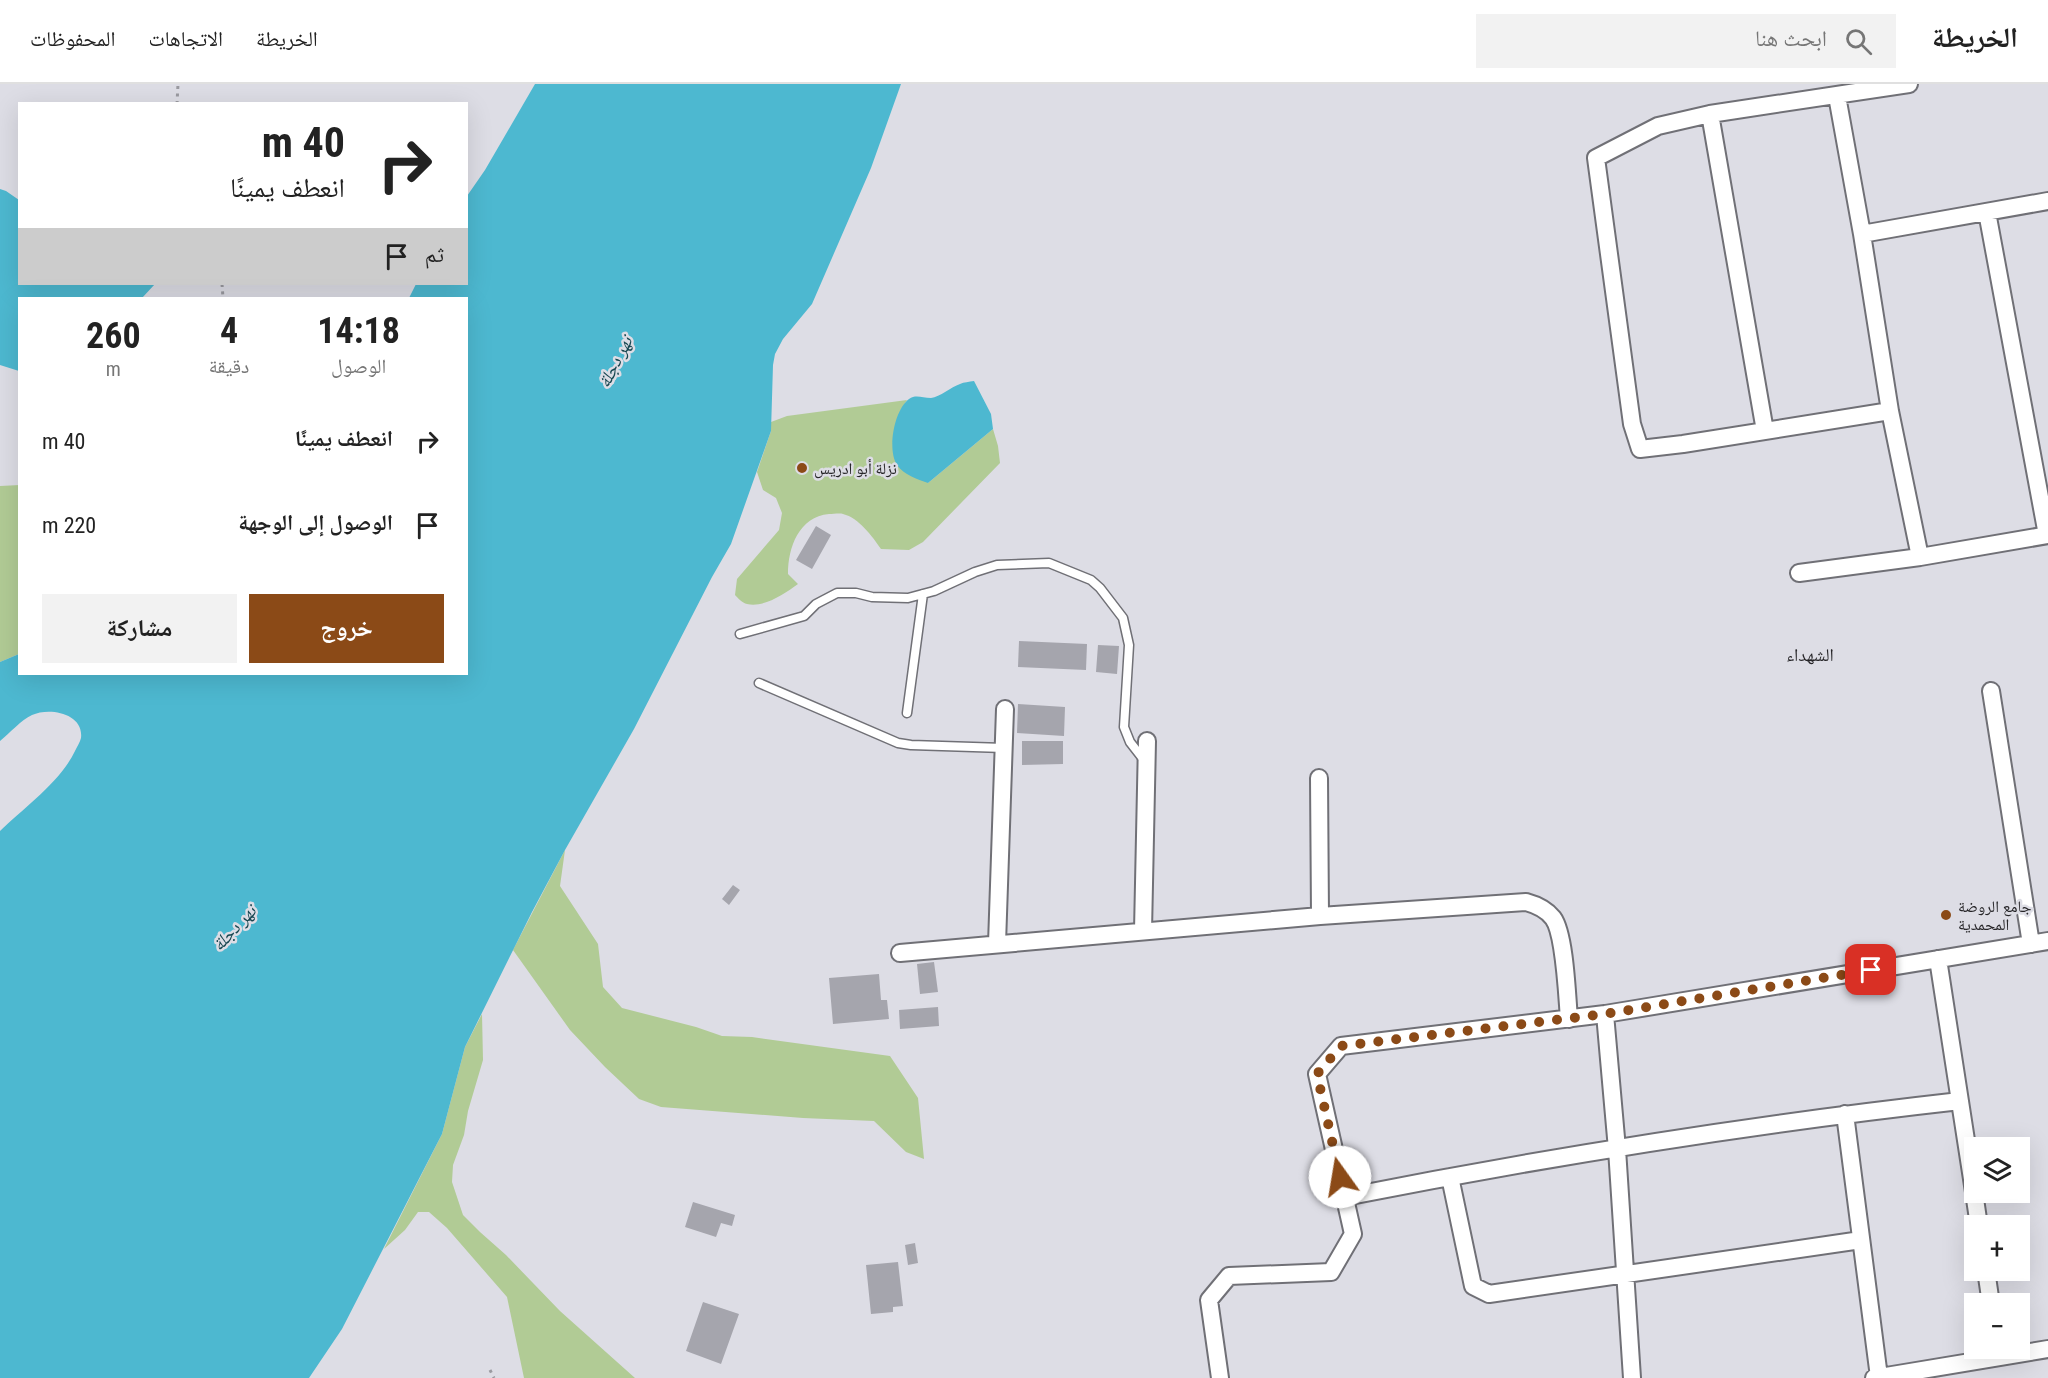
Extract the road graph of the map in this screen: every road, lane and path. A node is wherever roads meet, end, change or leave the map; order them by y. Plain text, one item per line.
1 (178, 84) edge
2 (1909, 84) edge
3 (1837, 96) junction
4 (177, 102) edge
5 (1710, 114) junction
6 (2048, 201) edge
7 (1987, 212) junction
8 (1862, 234) junction
9 (1890, 411) junction
10 (1765, 431) junction
11 (2048, 535) edge
12 (1920, 557) junction
13 (1799, 573) dead end
14 (923, 594) junction
15 (740, 634) dead end
16 (759, 683) dead end
17 (1991, 691) dead end
18 (1005, 709) dead end
19 (907, 713) dead end
20 (1147, 741) dead end
21 (1004, 748) junction
22 (1147, 764) junction
23 (1319, 778) dead end
24 (1320, 916) junction
25 (1143, 932) junction
26 (2040, 942) edge
27 (997, 944) junction
28 (900, 953) dead end
29 (1938, 959) junction
30 (1605, 1014) junction
31 (1569, 1018) junction
32 (1960, 1101) junction
33 (1845, 1113) junction
34 (1966, 1137) edge
35 (1617, 1149) junction
36 (1450, 1177) junction
37 (1345, 1197) junction
38 (1861, 1240) junction
39 (1625, 1275) junction
40 (2048, 1349) edge
41 (2030, 1350) edge
42 (1980, 1359) edge
43 (490, 1370) dead end
44 (1937, 1373) edge
45 (494, 1378) edge
46 (1220, 1378) edge
47 (1632, 1378) edge
48 (1876, 1378) edge

1 - 4 path
2 - 3 street
3 - 5 street
3 - 8 street
5 - 10 street
5 - 10 street
6 - 7 street
7 - 8 street
7 - 11 street
8 - 9 street
9 - 10 street
9 - 12 street
11 - 12 street
12 - 13 street
14 - 15 lane
14 - 19 lane
14 - 22 lane
16 - 21 lane
17 - 26 street
18 - 21 street
20 - 22 street
21 - 27 street
22 - 25 street
23 - 24 street
24 - 25 street
24 - 31 street
25 - 27 street
26 - 29 street
27 - 28 street
29 - 30 street
29 - 32 street
30 - 31 street
30 - 35 street
31 - 37 street
32 - 33 street
32 - 34 street
33 - 35 street
33 - 38 street
35 - 36 street
35 - 39 street
36 - 37 street
36 - 39 street
37 - 46 street
38 - 39 street
38 - 48 street
39 - 47 street
40 - 41 street
42 - 44 street
43 - 45 path
44 - 48 street

